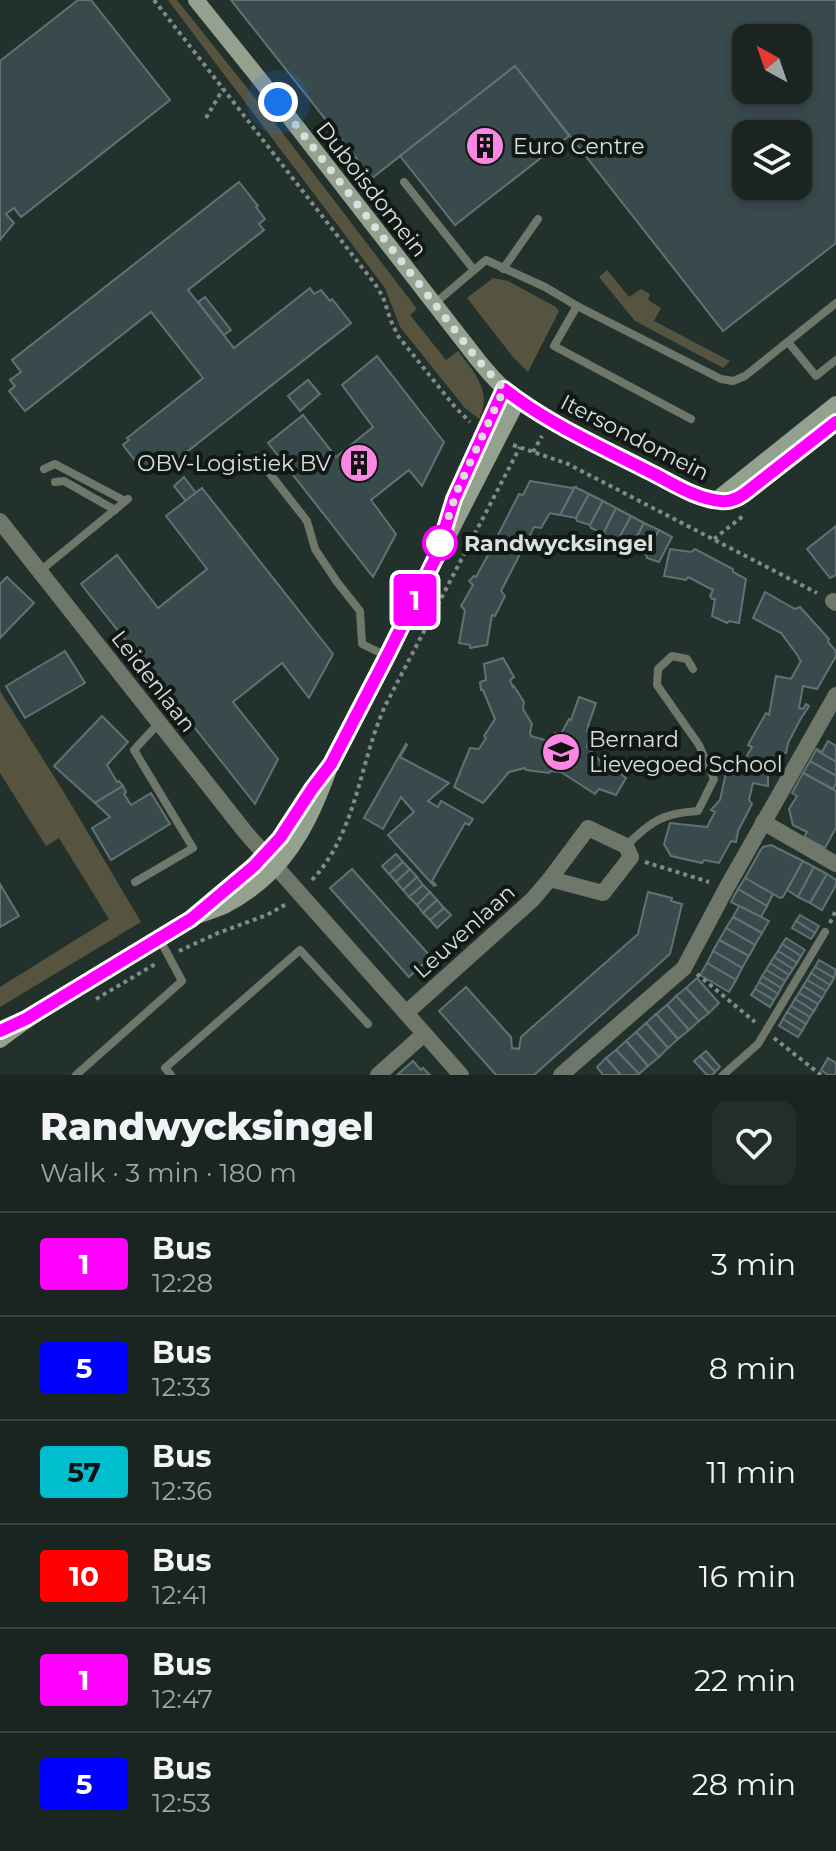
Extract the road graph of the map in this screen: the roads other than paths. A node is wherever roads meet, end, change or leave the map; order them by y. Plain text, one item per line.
1 (196, 0) edge
2 (404, 182) dead end
3 (538, 219) dead end
4 (503, 269) junction
5 (474, 270) junction
6 (836, 303) edge
7 (434, 304) junction
8 (577, 306) junction
9 (788, 342) junction
10 (836, 360) edge
11 (504, 389) junction
12 (518, 400) junction
13 (836, 404) edge
14 (691, 419) dead end
15 (836, 422) edge
16 (256, 456) dead end
17 (44, 469) dead end
18 (55, 482) dead end
19 (716, 500) junction
20 (115, 510) junction
21 (0, 521) edge
22 (437, 555) junction
23 (39, 572) junction
24 (387, 656) junction
25 (693, 669) dead end
26 (836, 695) edge
27 (159, 723) junction
28 (763, 822) junction
29 (629, 851) junction
30 (270, 861) junction
31 (836, 864) edge
32 (550, 879) junction
33 (135, 882) dead end
34 (825, 932) dead end
35 (159, 938) junction
36 (406, 1013) junction
37 (26, 1019) junction
38 (368, 1024) dead end
39 (0, 1031) edge
40 (424, 1034) junction
41 (0, 1040) edge
42 (76, 1075) edge
43 (171, 1075) edge
44 (378, 1075) edge
45 (461, 1075) edge
46 (561, 1075) edge
47 (723, 1075) edge

1 - 7 street, Duboisdomein
2 - 5 lane
3 - 4 lane
4 - 5 lane
4 - 8 lane
5 - 7 lane
6 - 9 lane
7 - 11 street, Duboisdomein
8 - 9 lane
8 - 14 lane
9 - 10 lane
11 - 12 street, Duboisdomein
11 - 22 street
12 - 19 street, Itersondomein
12 - 22 street
13 - 19 street
15 - 19 street, Itersondomein
16 - 24 lane
17 - 20 lane
18 - 20 lane
20 - 23 lane
21 - 23 street, Leidenlaan
22 - 24 street
23 - 27 street, Leidenlaan
24 - 30 street
25 - 29 lane
26 - 28 street
27 - 30 street, Leidenlaan
27 - 33 lane
28 - 31 street
28 - 46 street
29 - 32 street
29 - 32 street, Leuvenlaan
30 - 35 street
30 - 36 street
32 - 36 street, Leuvenlaan
34 - 47 lane
35 - 37 street
35 - 42 lane
36 - 40 street
37 - 39 street
37 - 41 street
38 - 43 lane
40 - 44 street
40 - 45 street

